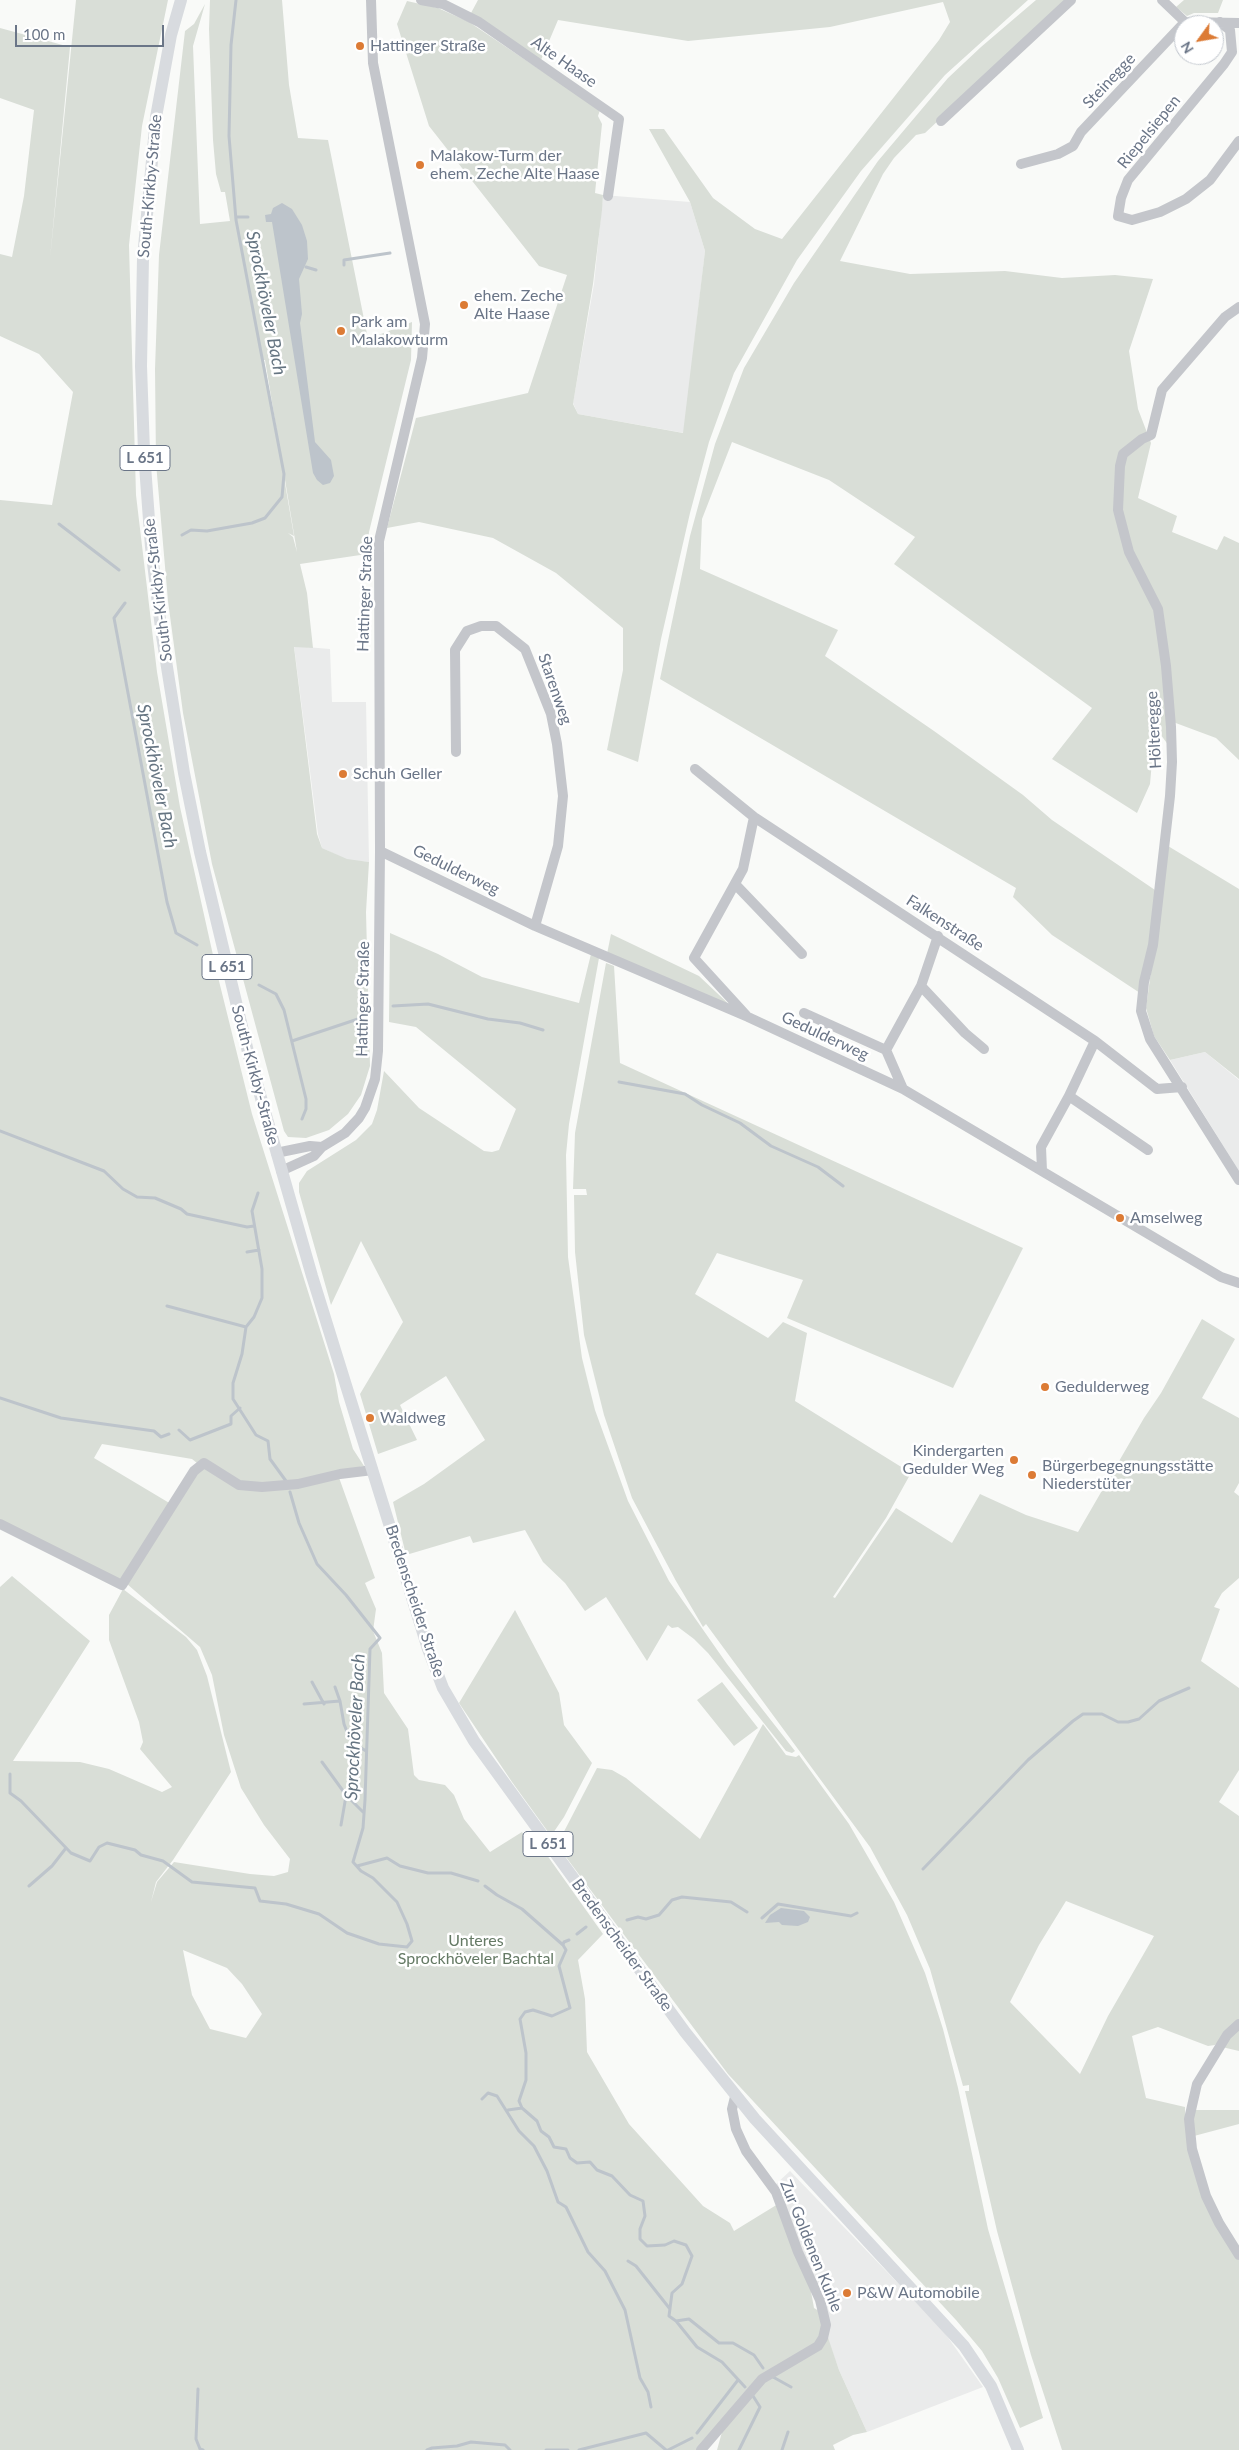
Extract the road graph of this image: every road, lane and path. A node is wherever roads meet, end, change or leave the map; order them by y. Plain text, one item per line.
1 (180, 0) edge
2 (371, 0) edge
3 (422, 0) edge
4 (1071, 0) edge
5 (1162, 0) edge
6 (1178, 15) edge
7 (1224, 22) edge
8 (1239, 23) edge
9 (1224, 25) edge
10 (1174, 35) edge
11 (1224, 64) edge
12 (1223, 65) edge
13 (941, 122) dead end
14 (1239, 141) edge
15 (1021, 164) dead end
16 (608, 196) dead end
17 (1239, 307) edge
18 (456, 752) dead end
19 (695, 769) dead end
20 (754, 817) junction
21 (380, 851) junction
22 (735, 884) junction
23 (535, 926) junction
24 (938, 936) junction
25 (802, 954) dead end
26 (921, 986) junction
27 (804, 1013) dead end
28 (748, 1017) junction
29 (1094, 1041) junction
30 (984, 1049) dead end
31 (886, 1050) junction
32 (1182, 1087) junction
33 (903, 1089) junction
34 (1069, 1096) junction
35 (322, 1147) junction
36 (1148, 1150) dead end
37 (276, 1154) junction
38 (281, 1170) junction
39 (1042, 1171) junction
40 (1239, 1180) edge
41 (1239, 1283) edge
42 (373, 1470) junction
43 (0, 1524) edge
44 (1239, 2024) edge
45 (735, 2097) junction
46 (1239, 2255) edge
47 (715, 2435) junction
48 (701, 2450) edge
49 (712, 2450) edge
50 (1018, 2450) edge

1 - 37 main road, South-Kirkby-Straße / L 651
2 - 21 street, Hattinger Straße
3 - 16 street, Alte Haase
4 - 13 street
5 - 6 street
7 - 8 street
9 - 11 street, Riepelsiepen
10 - 15 street, Steinegge
12 - 14 street, Riepelsiepen
17 - 32 street, Hölteregge
18 - 23 street, Starenweg
19 - 20 street, Falkenstraße
20 - 22 street
20 - 24 street, Falkenstraße
21 - 23 street, Gedulderweg
21 - 35 street, Hattinger Straße
22 - 25 street
22 - 28 street
23 - 28 street, Gedulderweg
24 - 26 street
24 - 29 street, Falkenstraße
26 - 30 street
26 - 31 street
27 - 31 street
28 - 33 street, Gedulderweg
29 - 32 street, Falkenstraße
29 - 34 street
31 - 33 street
32 - 40 street, Hölteregge
33 - 39 street, Gedulderweg
34 - 36 street
34 - 39 street
35 - 37 street, Hattinger Straße
35 - 38 street, Hattinger Straße
37 - 38 main road, South-Kirkby-Straße / L 651
38 - 42 main road, Bredenscheider Straße / L 651
39 - 41 street, Gedulderweg
42 - 43 street
42 - 45 main road, Bredenscheider Straße / L 651
44 - 46 street
45 - 47 street, Zur Goldenen Kuhle
45 - 50 main road, Bredenscheider Straße / L 651
47 - 48 street, Zur Goldenen Kuhle
47 - 49 street

